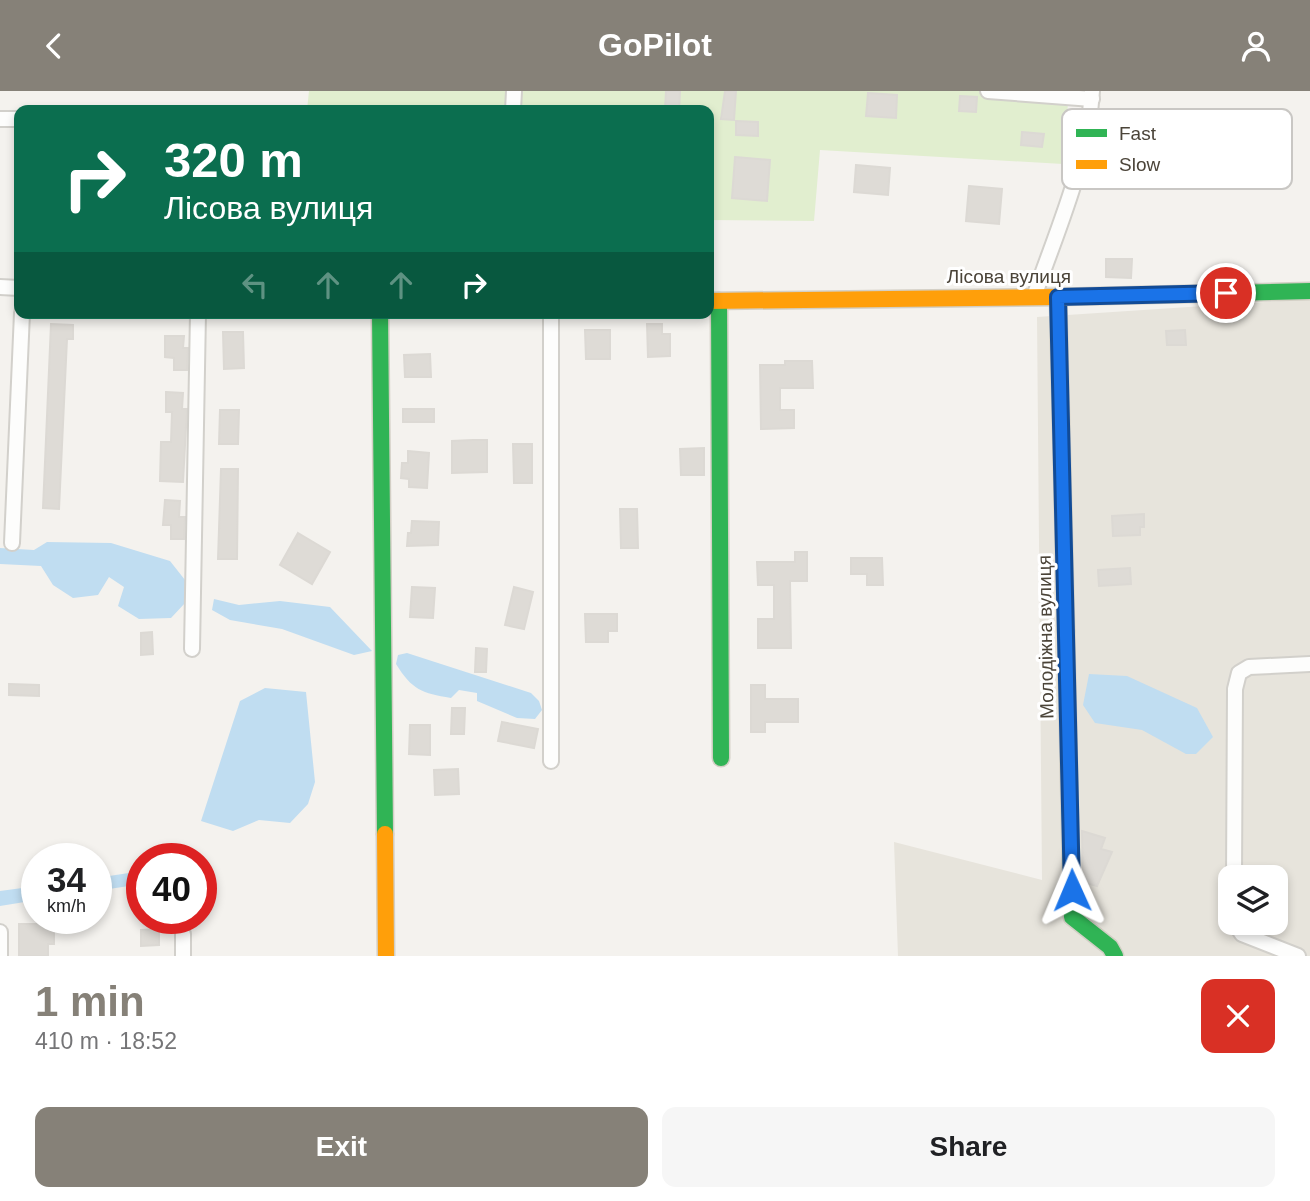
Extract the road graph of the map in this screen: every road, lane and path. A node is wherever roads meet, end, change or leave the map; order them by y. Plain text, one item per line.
1 (988, 91) edge
2 (1092, 95) edge
3 (1072, 189) edge
4 (1310, 292) edge
5 (1034, 297) junction
6 (1058, 297) junction
7 (714, 301) edge
8 (22, 319) edge
9 (198, 319) edge
10 (380, 319) edge
11 (551, 319) edge
12 (12, 543) dead end
13 (192, 649) dead end
14 (1310, 664) edge
15 (721, 758) dead end
16 (551, 761) dead end
17 (1234, 865) edge
18 (1, 932) edge
19 (183, 934) dead end
20 (1245, 935) edge
21 (0, 956) edge
22 (183, 956) edge
23 (386, 956) edge
24 (1115, 956) edge
25 (1298, 956) edge

1 - 2 street
3 - 5 street
4 - 6 street, Лісова вулиця
5 - 6 street, Лісова вулиця
5 - 7 street, Лісова вулиця
6 - 24 street, Молодіжна вулиця
7 - 15 street
8 - 12 street
9 - 13 street
10 - 23 street
11 - 16 street
14 - 17 street
18 - 21 street
19 - 22 street
20 - 25 street

